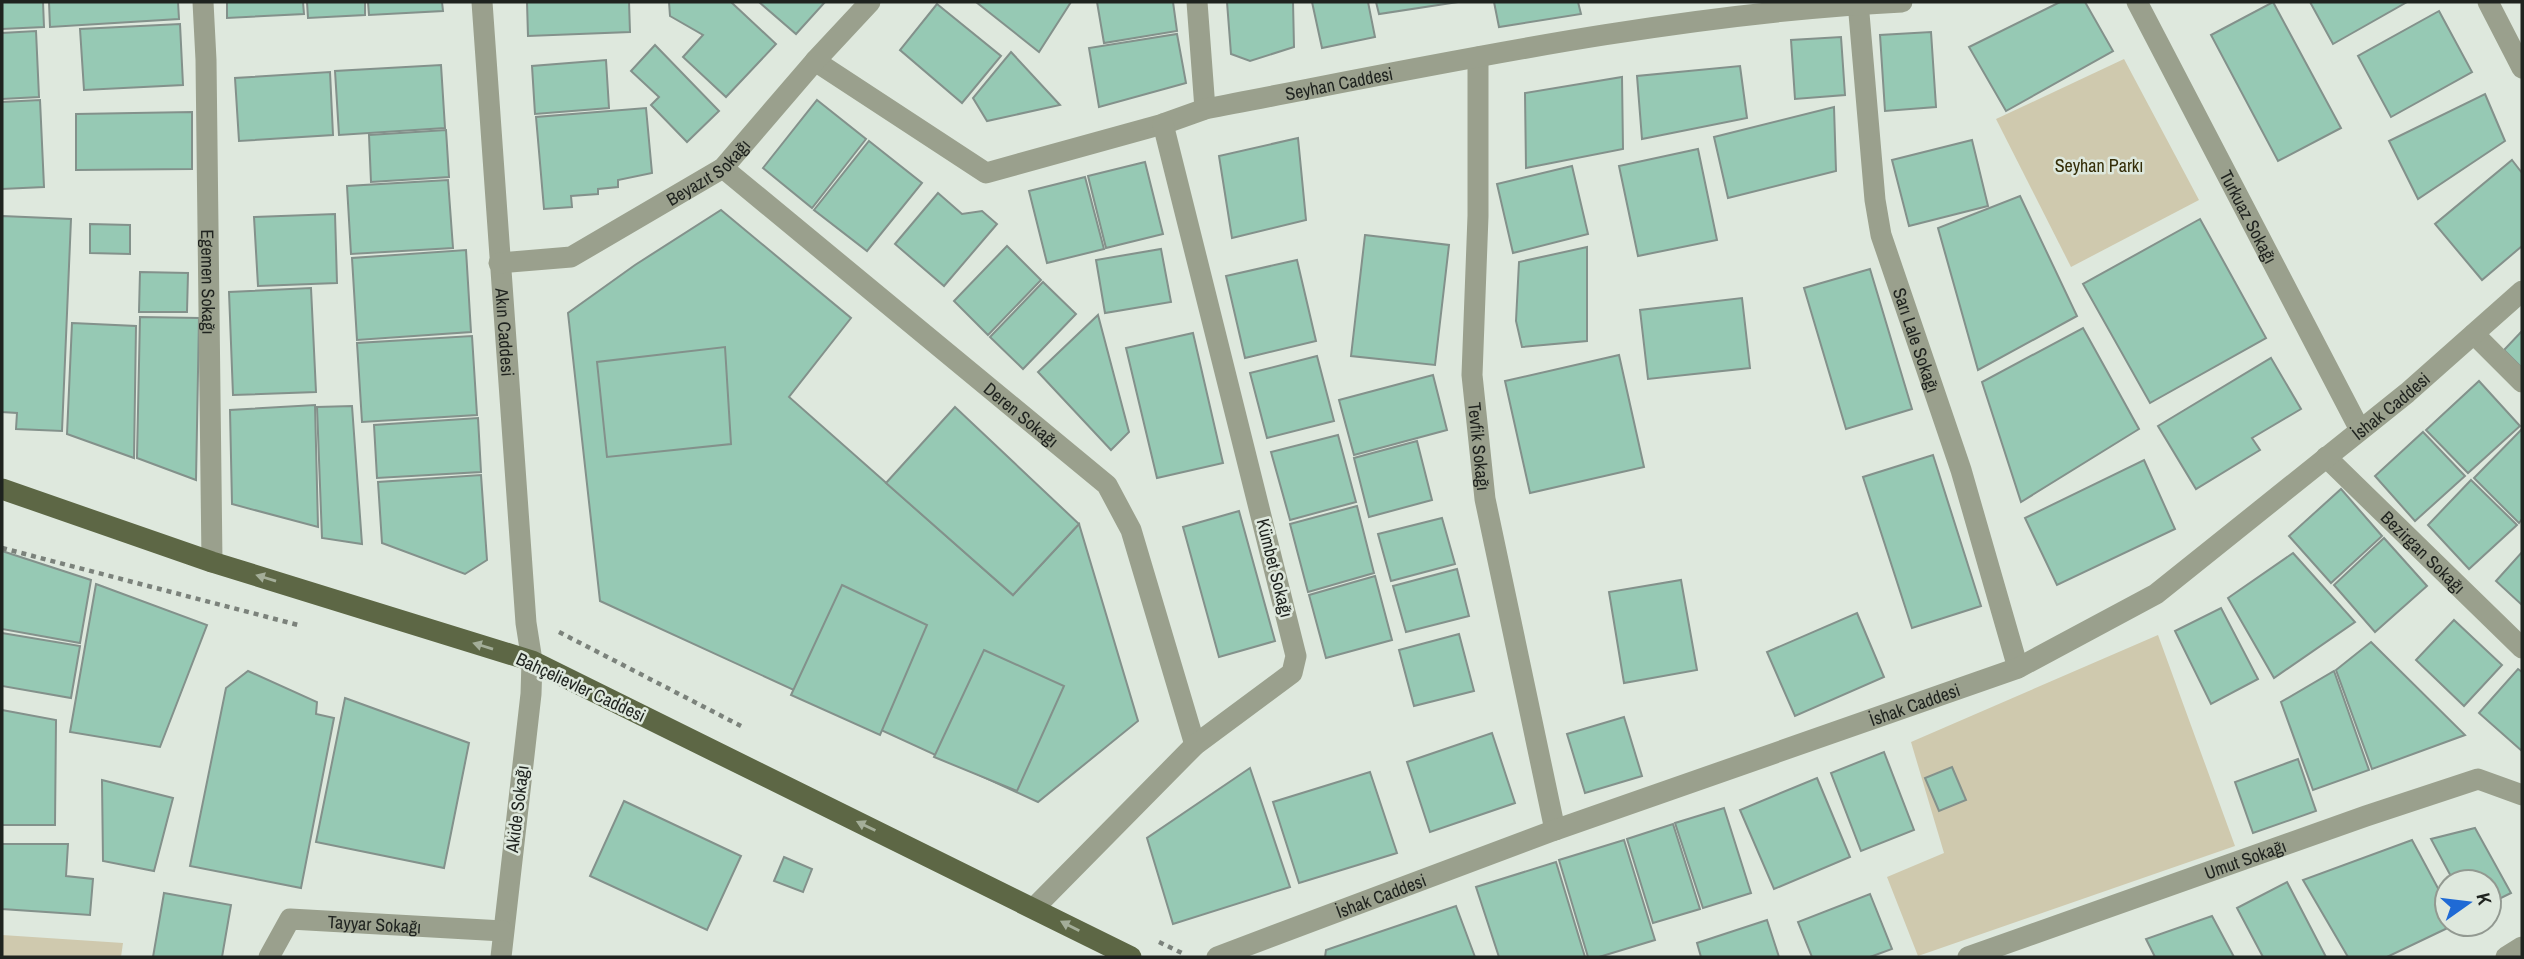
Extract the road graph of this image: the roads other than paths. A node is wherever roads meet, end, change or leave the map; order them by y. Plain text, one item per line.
1 (204, 2) edge
2 (482, 2) edge
3 (870, 2) edge
4 (1197, 2) edge
5 (1902, 2) edge
6 (2137, 2) edge
7 (2488, 2) edge
8 (1858, 3) edge
9 (1478, 57) junction
10 (815, 61) junction
11 (2522, 68) edge
12 (1205, 109) junction
13 (1163, 124) junction
14 (723, 168) junction
15 (499, 263) junction
16 (2522, 291) edge
17 (2474, 334) junction
18 (2522, 382) edge
19 (2360, 430) junction
20 (2326, 457) junction
21 (2, 489) edge
22 (212, 562) junction
23 (2522, 648) edge
24 (532, 661) junction
25 (2018, 668) junction
26 (1195, 746) junction
27 (2522, 795) edge
28 (1555, 830) junction
29 (1034, 908) junction
30 (503, 930) junction
31 (2522, 947) edge
32 (268, 957) edge
33 (501, 957) edge
34 (1131, 957) edge
35 (1217, 957) edge
36 (1968, 957) edge
37 (2506, 957) edge

1 - 22 street, Egemen Sokağı
2 - 15 street, Akın Caddesi
3 - 10 street, Beyazıt Sokağı
4 - 12 street
5 - 8 street, Seyhan Caddesi
6 - 19 street, Turkuaz Sokağı
7 - 11 street
8 - 9 street, Seyhan Caddesi
8 - 25 street, Sarı Lale Sokağı
9 - 12 street, Seyhan Caddesi
9 - 28 street, Tevfik Sokağı
10 - 13 street, Seyhan Caddesi
10 - 14 street, Beyazıt Sokağı
12 - 13 street, Seyhan Caddesi
13 - 26 street, Kümbet Sokağı
14 - 15 street, Beyazıt Sokağı
14 - 26 street, Deren Sokağı
15 - 24 street, Akın Caddesi
16 - 17 street, İshak Caddesi
17 - 18 street
17 - 19 street, İshak Caddesi
19 - 20 street, İshak Caddesi
20 - 23 street, Bezirgan Sokağı
20 - 25 street, İshak Caddesi
21 - 22 main road, Bahçelievler Caddesi
24 -> 22 main road, Bahçelievler Caddesi
29 -> 24 main road, Bahçelievler Caddesi
24 - 30 street, Akide Sokağı
25 - 28 street, İshak Caddesi
26 - 29 street, Kümbet Sokağı
27 - 36 street, Umut Sokağı
28 - 35 street, İshak Caddesi
34 -> 29 main road, Bahçelievler Caddesi
30 - 32 street, Tayyar Sokağı
30 - 33 street, Akide Sokağı
31 - 37 street

